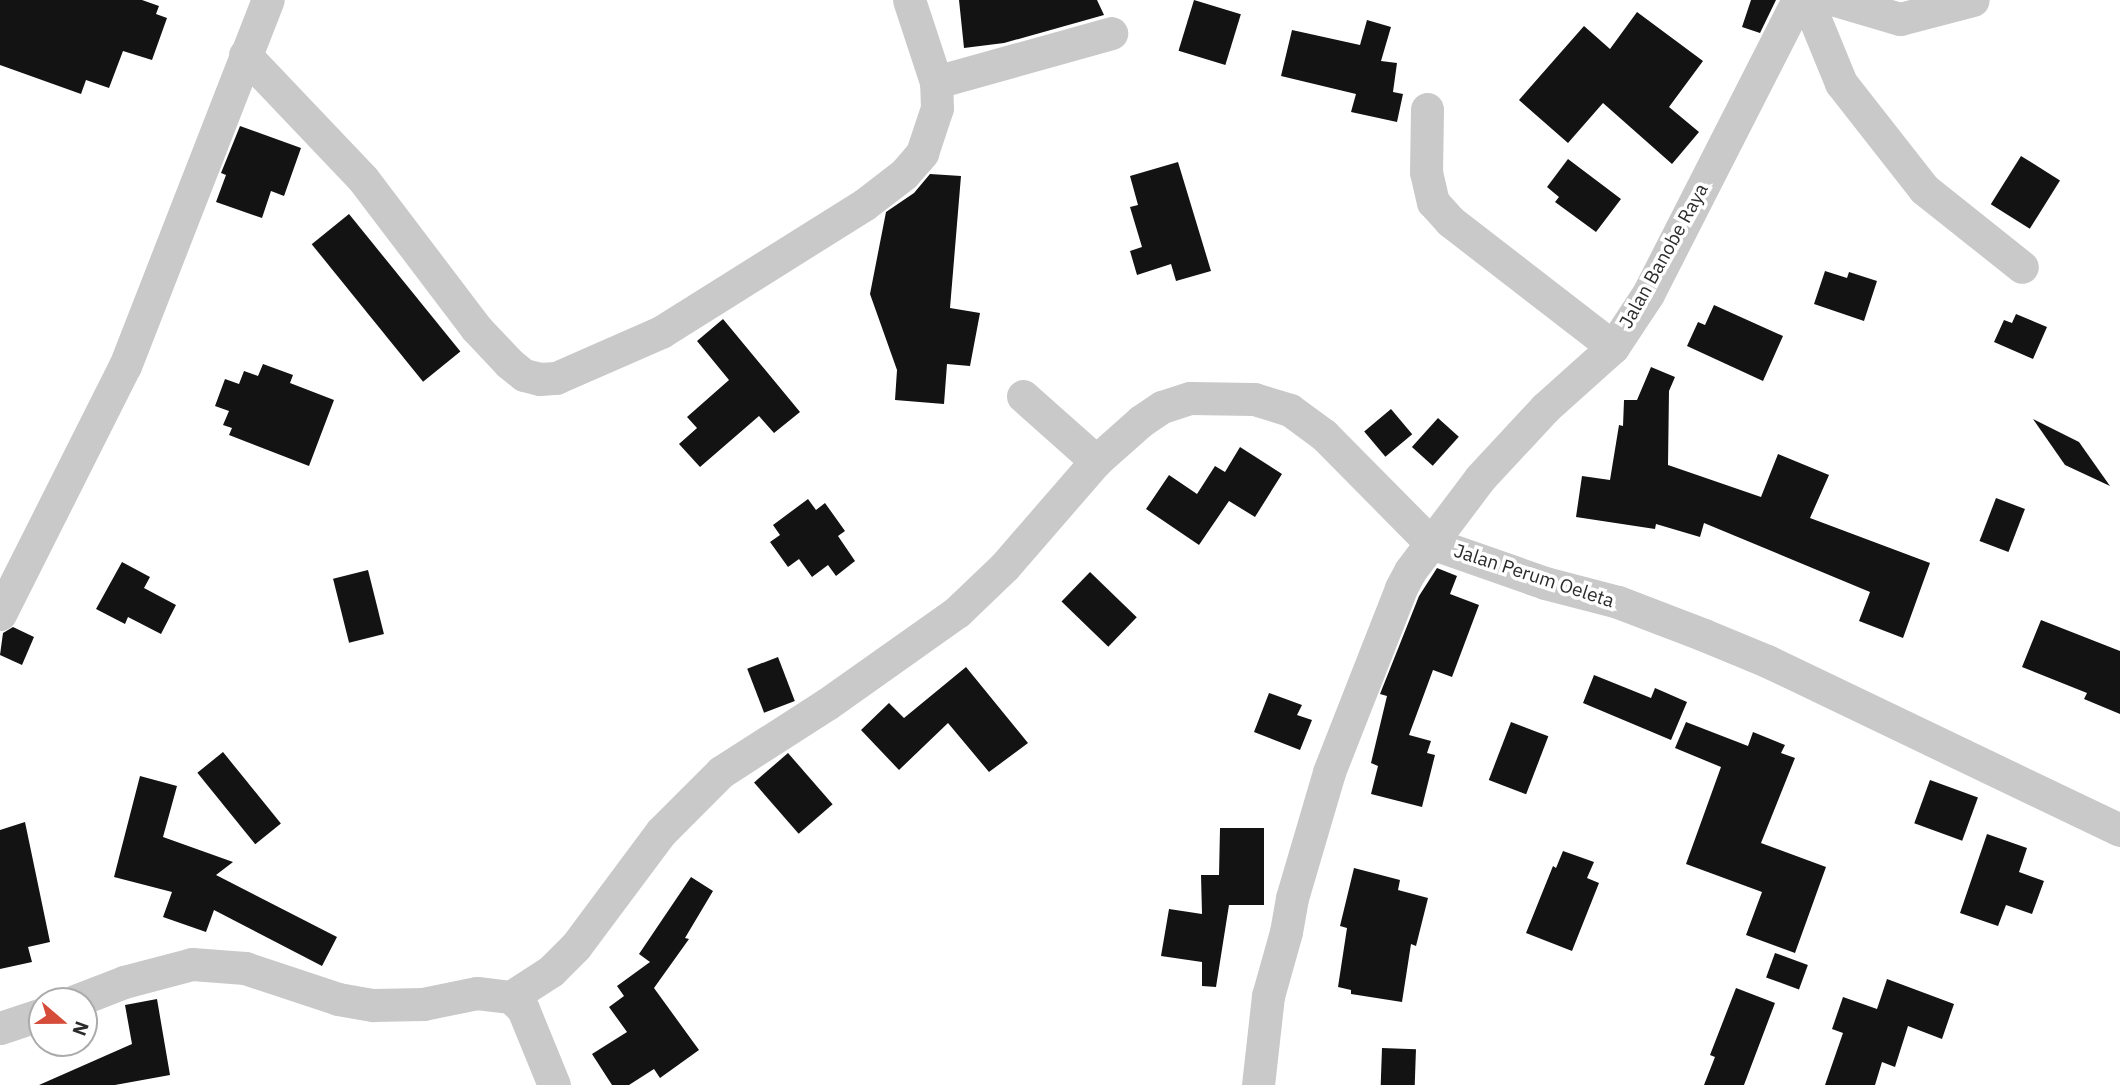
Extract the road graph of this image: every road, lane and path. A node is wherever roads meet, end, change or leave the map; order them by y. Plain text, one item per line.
1 (268, 0) edge
2 (909, 0) edge
3 (1798, 0) edge
4 (1807, 0) edge
5 (1835, 0) edge
6 (1973, 0) edge
7 (1111, 33) dead end
8 (245, 55) junction
9 (936, 82) junction
10 (1427, 109) dead end
11 (2022, 267) dead end
12 (1613, 347) junction
13 (1023, 396) dead end
14 (1096, 461) junction
15 (1431, 543) junction
16 (0, 614) edge
17 (2120, 830) edge
18 (98, 992) edge
19 (511, 997) junction
20 (28, 1019) edge
21 (0, 1028) edge
22 (554, 1085) edge
23 (1258, 1085) edge

1 - 8 street
2 - 9 street
3 - 12 street, Jalan Banobe Raya
4 - 11 street
5 - 6 street
7 - 9 street
8 - 9 street
8 - 16 street
10 - 12 street
12 - 15 street, Jalan Banobe Raya
13 - 14 street
14 - 15 street
14 - 19 street
15 - 17 street, Jalan Perum Oeleta
15 - 23 street, Jalan Perum Oeleta
18 - 19 street
19 - 22 street
20 - 21 street

